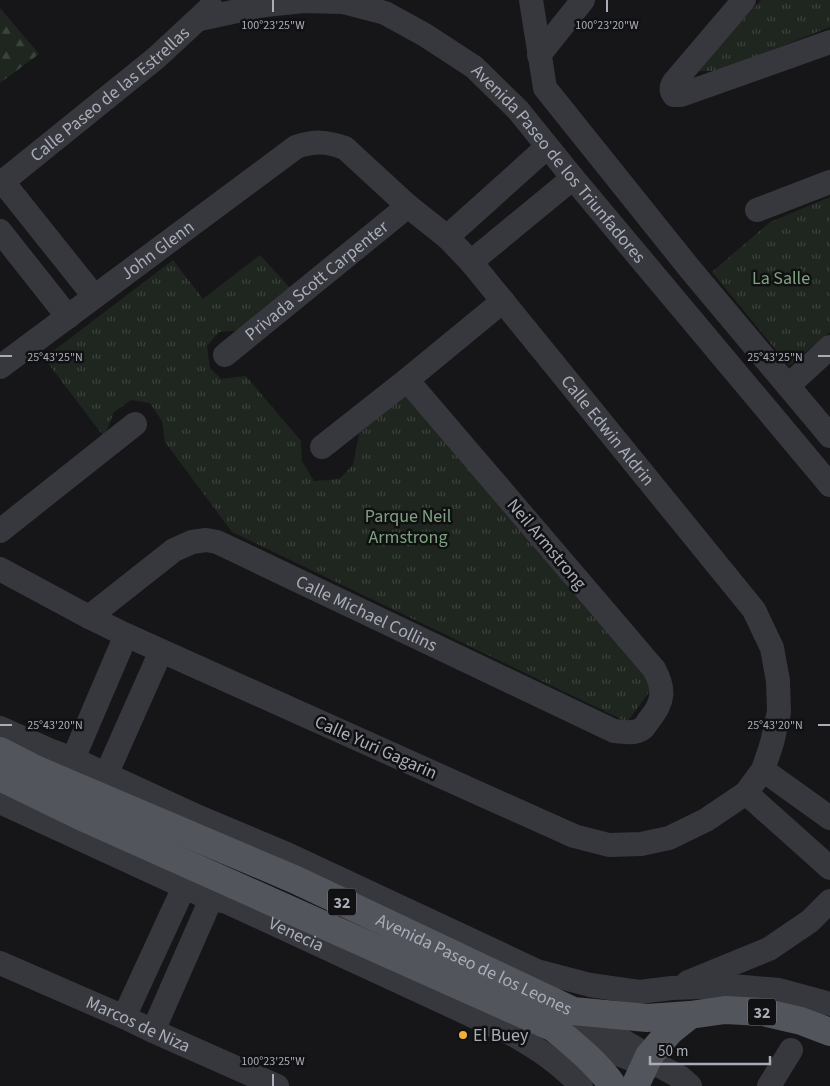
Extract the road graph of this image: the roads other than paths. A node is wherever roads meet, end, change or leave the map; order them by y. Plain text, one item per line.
1 (218, 0) edge
2 (531, 0) edge
3 (583, 0) edge
4 (744, 0) edge
5 (200, 18) junction
6 (830, 42) edge
7 (539, 55) junction
8 (545, 88) junction
9 (518, 110) junction
10 (320, 142) joint
11 (547, 147) junction
12 (572, 178) junction
13 (830, 182) edge
14 (2, 183) edge
15 (408, 206) junction
16 (757, 210) dead end
17 (0, 231) edge
18 (447, 237) junction
19 (471, 262) junction
20 (94, 296) junction
21 (503, 301) junction
22 (68, 317) junction
23 (830, 347) edge
24 (225, 355) dead end
25 (0, 367) edge
26 (407, 380) junction
27 (788, 386) junction
28 (136, 424) dead end
29 (830, 436) edge
30 (322, 447) dead end
31 (830, 485) edge
32 (0, 530) edge
33 (0, 570) edge
34 (89, 617) junction
35 (126, 635) junction
36 (161, 650) junction
37 (652, 716) joint
38 (0, 728) edge
39 (0, 751) edge
40 (73, 759) junction
41 (106, 775) junction
42 (0, 777) edge
43 (754, 782) junction
44 (0, 802) edge
45 (194, 815) junction
46 (830, 818) edge
47 (830, 868) edge
48 (291, 878) junction
49 (184, 887) junction
50 (382, 899) junction
51 (219, 901) junction
52 (830, 901) edge
53 (353, 938) junction
54 (0, 963) edge
55 (672, 988) junction
56 (830, 1004) edge
57 (690, 1015) junction
58 (124, 1017) junction
59 (563, 1019) junction
60 (153, 1031) junction
61 (830, 1032) edge
62 (791, 1050) dead end
63 (647, 1068) edge
64 (268, 1084) edge
65 (581, 1086) edge
66 (613, 1086) edge
67 (690, 1086) edge
68 (769, 1086) edge

1 - 5 street, Calle Paseo de las Estrellas
2 - 7 street, Avenida Paseo de los Triunfadores
3 - 7 street
4 - 6 street
5 - 9 street, Avenida Paseo de los Triunfadores
5 - 14 street, Calle Paseo de las Estrellas
7 - 8 street, Avenida Paseo de los Triunfadores
8 - 9 street
8 - 27 street, Avenida Paseo de los Triunfadores
9 - 11 street, Avenida Paseo de los Triunfadores
10 - 15 street, Calle Edwin Aldrin
10 - 20 street, John Glenn
11 - 12 street, Avenida Paseo de los Triunfadores
11 - 18 street
12 - 19 street
12 - 31 street, Avenida Paseo de los Triunfadores
13 - 16 street
14 - 20 street
15 - 18 street, Calle Edwin Aldrin
15 - 24 street, Privada Scott Carpenter
17 - 22 street
18 - 19 street, Calle Edwin Aldrin
19 - 21 street, Calle Edwin Aldrin
20 - 22 street, John Glenn
21 - 26 street
21 - 43 street, Calle Edwin Aldrin
22 - 25 street, John Glenn
23 - 27 street
26 - 30 street
26 - 37 street, Neil Armstrong
27 - 29 street, Avenida Paseo de los Triunfadores
28 - 32 street
33 - 34 street, Calle Yuri Gagarin
34 - 35 street, Calle Yuri Gagarin
34 - 37 street, Calle Michael Collins
35 - 36 street, Calle Yuri Gagarin
35 - 40 street
36 - 41 street
36 - 43 street, Calle Yuri Gagarin
38 - 40 street
39 - 48 main road, Avenida Paseo de los Leones / 32
40 - 41 street
41 - 45 street
42 - 53 main road, Avenida Paseo de los Leones / 32
43 - 46 street
43 - 47 street
44 - 49 street, Venecia
45 - 48 main road
45 - 50 street
48 - 50 main road
48 - 59 main road, Avenida Paseo de los Leones / 32
49 - 51 street, Venecia
49 - 58 street
50 - 55 street
51 - 53 main road
51 - 60 street
51 - 65 street, Venecia
52 - 55 street
53 - 59 main road, Avenida Paseo de los Leones / 32
54 - 58 street, Marcos de Niza
55 - 56 street
57 - 59 main road, Avenida Paseo de los Leones / 32
57 - 61 main road, Avenida Paseo de los Leones / 32
57 - 63 main road
58 - 60 street, Marcos de Niza
59 - 63 street
59 - 66 main road, Avenida Paseo de los Leones / 32
60 - 64 street, Marcos de Niza
62 - 68 street
63 - 67 street

